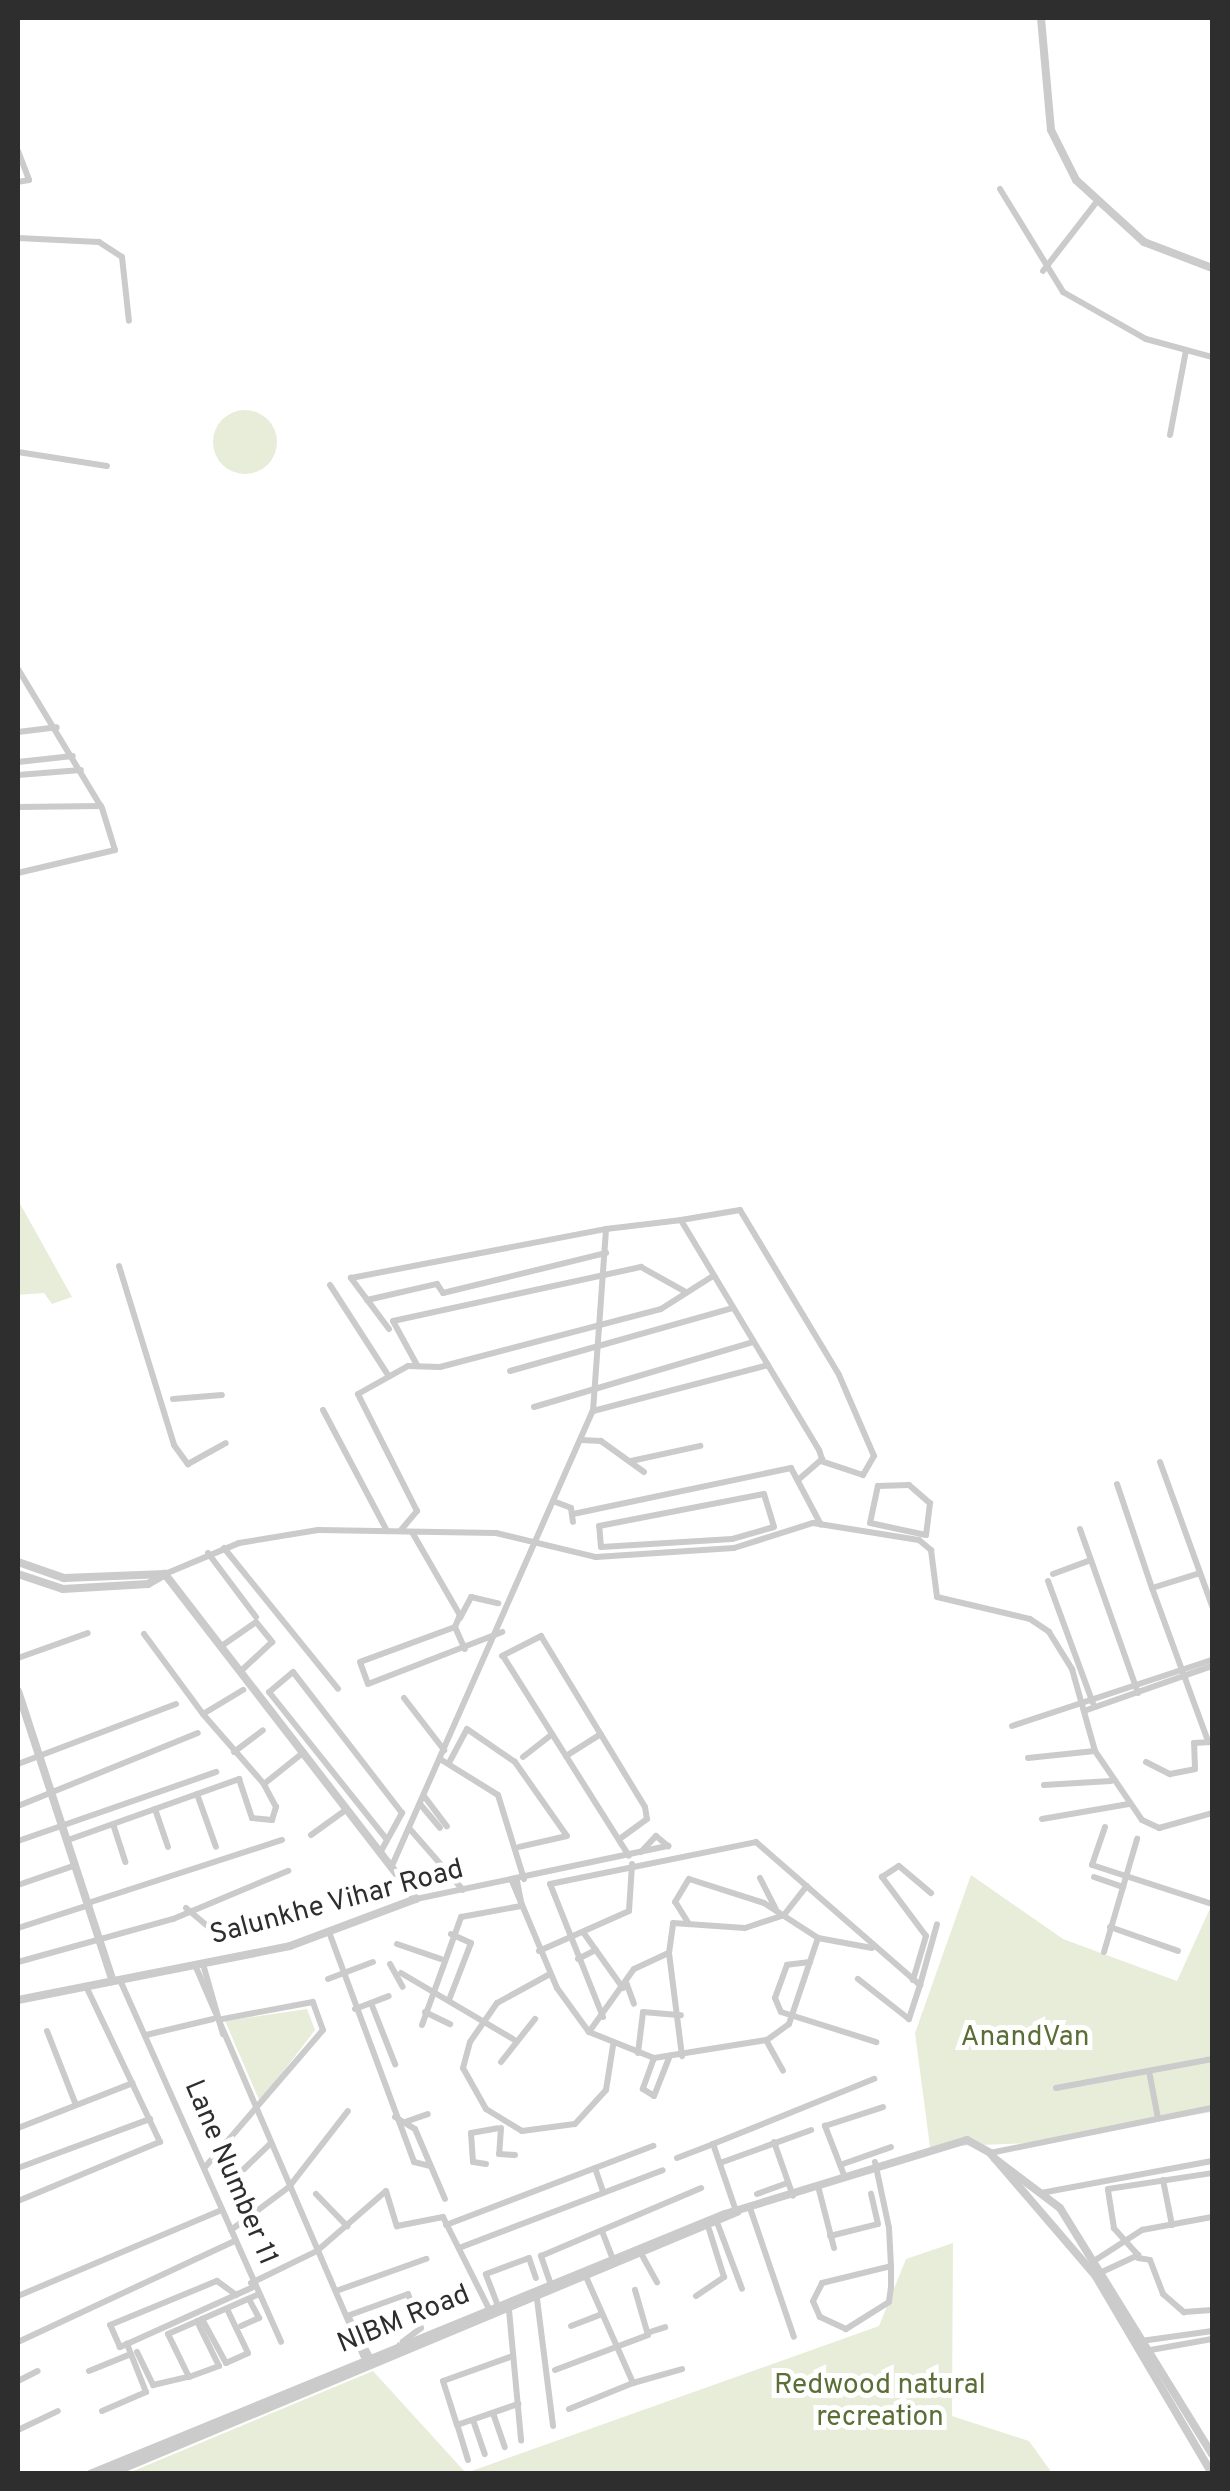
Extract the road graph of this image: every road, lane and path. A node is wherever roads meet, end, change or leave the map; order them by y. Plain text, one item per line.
1 (1041, 18) edge
2 (18, 152) edge
3 (18, 182) edge
4 (1000, 189) dead end
5 (1095, 204) junction
6 (18, 238) edge
7 (1212, 268) edge
8 (1042, 271) junction
9 (129, 322) dead end
10 (1186, 350) junction
11 (1212, 357) edge
12 (1170, 435) dead end
13 (18, 452) edge
14 (106, 466) dead end
15 (18, 669) edge
16 (56, 727) junction
17 (18, 732) edge
18 (73, 756) junction
19 (18, 762) edge
20 (81, 770) junction
21 (18, 776) edge
22 (101, 806) junction
23 (18, 808) edge
24 (18, 873) edge
25 (681, 1220) junction
26 (606, 1229) junction
27 (606, 1253) junction
28 (119, 1266) dead end
29 (606, 1276) junction
30 (713, 1276) junction
31 (330, 1285) dead end
32 (684, 1292) junction
33 (368, 1300) junction
34 (732, 1308) junction
35 (602, 1324) junction
36 (390, 1331) junction
37 (754, 1342) junction
38 (598, 1348) junction
39 (768, 1364) junction
40 (417, 1366) junction
41 (510, 1371) dead end
42 (388, 1375) junction
43 (594, 1392) junction
44 (222, 1394) dead end
45 (173, 1399) dead end
46 (534, 1407) dead end
47 (322, 1410) dead end
48 (593, 1412) junction
49 (580, 1440) junction
50 (226, 1443) dead end
51 (700, 1446) dead end
52 (630, 1461) junction
53 (820, 1461) junction
54 (1160, 1462) dead end
55 (644, 1472) dead end
56 (798, 1480) junction
57 (1117, 1484) dead end
58 (553, 1501) junction
59 (821, 1524) junction
60 (1080, 1529) dead end
61 (387, 1531) junction
62 (400, 1531) junction
63 (412, 1531) junction
64 (907, 1535) junction
65 (535, 1542) junction
66 (658, 1543) junction
67 (224, 1548) junction
68 (658, 1553) junction
69 (208, 1554) junction
70 (1091, 1560) junction
71 (18, 1562) edge
72 (1200, 1573) junction
73 (18, 1574) edge
74 (166, 1574) junction
75 (1152, 1588) junction
76 (498, 1603) dead end
77 (1212, 1606) edge
78 (256, 1616) dead end
79 (457, 1623) junction
80 (502, 1632) junction
81 (88, 1633) dead end
82 (144, 1634) dead end
83 (224, 1646) junction
84 (496, 1646) junction
85 (465, 1649) junction
86 (502, 1656) junction
87 (18, 1658) edge
88 (1212, 1663) edge
89 (242, 1670) junction
90 (1181, 1674) junction
91 (338, 1688) dead end
92 (243, 1690) dead end
93 (1138, 1690) junction
94 (18, 1691) edge
95 (265, 1694) junction
96 (404, 1698) dead end
97 (1093, 1703) junction
98 (176, 1704) dead end
99 (1083, 1709) junction
100 (203, 1714) junction
101 (1012, 1726) dead end
102 (264, 1730) dead end
103 (198, 1733) dead end
104 (552, 1734) junction
105 (601, 1734) junction
106 (1210, 1740) edge
107 (444, 1750) junction
108 (1095, 1751) junction
109 (234, 1752) junction
110 (304, 1752) junction
111 (40, 1756) junction
112 (566, 1756) junction
113 (523, 1757) dead end
114 (1028, 1758) dead end
115 (440, 1759) junction
116 (450, 1761) junction
117 (1146, 1762) dead end
118 (18, 1764) edge
119 (216, 1772) dead end
120 (1113, 1781) junction
121 (264, 1784) junction
122 (1044, 1785) dead end
123 (53, 1794) junction
124 (196, 1794) junction
125 (422, 1800) junction
126 (1130, 1804) junction
127 (18, 1806) edge
128 (155, 1809) junction
129 (347, 1809) junction
130 (1212, 1812) edge
131 (1042, 1819) dead end
132 (113, 1824) junction
133 (64, 1825) junction
134 (444, 1827) dead end
135 (1105, 1827) dead end
136 (409, 1828) junction
137 (311, 1835) dead end
138 (618, 1838) junction
139 (18, 1840) edge
140 (68, 1840) junction
141 (282, 1840) dead end
142 (1137, 1840) dead end
143 (386, 1841) junction
144 (168, 1846) dead end
145 (216, 1846) dead end
146 (519, 1847) junction
147 (380, 1853) junction
148 (640, 1853) junction
149 (631, 1860) junction
150 (125, 1862) dead end
151 (76, 1865) junction
152 (391, 1868) junction
153 (288, 1871) dead end
154 (1126, 1876) junction
155 (1094, 1877) dead end
156 (760, 1878) dead end
157 (518, 1880) junction
158 (18, 1885) edge
159 (807, 1886) junction
160 (1122, 1887) junction
161 (463, 1890) junction
162 (931, 1893) dead end
163 (416, 1899) junction
164 (88, 1904) junction
165 (1212, 1904) edge
166 (522, 1906) junction
167 (313, 1907) dead end
168 (186, 1908) junction
169 (775, 1909) junction
170 (784, 1914) junction
171 (938, 1924) dead end
172 (690, 1925) junction
173 (18, 1928) edge
174 (1110, 1928) junction
175 (329, 1932) junction
176 (584, 1932) junction
177 (451, 1934) junction
178 (568, 1938) junction
179 (818, 1938) junction
180 (99, 1939) junction
181 (397, 1944) dead end
182 (873, 1948) junction
183 (538, 1950) junction
184 (596, 1950) junction
185 (1178, 1951) dead end
186 (1104, 1952) dead end
187 (669, 1953) junction
188 (441, 1959) junction
189 (578, 1960) junction
190 (18, 1962) edge
191 (373, 1962) dead end
192 (810, 1962) junction
193 (199, 1964) junction
194 (390, 1964) dead end
195 (401, 1972) junction
196 (344, 1973) junction
197 (550, 1974) junction
198 (328, 1979) dead end
199 (858, 1979) dead end
200 (116, 1980) junction
201 (917, 1983) junction
202 (624, 1985) junction
203 (18, 1986) edge
204 (404, 1987) dead end
205 (87, 1988) junction
206 (429, 1990) junction
207 (389, 1996) dead end
208 (20, 2000) edge
209 (449, 2000) junction
210 (371, 2003) junction
211 (634, 2004) dead end
212 (355, 2010) junction
213 (424, 2012) junction
214 (483, 2016) junction
215 (603, 2016) junction
216 (681, 2016) junction
217 (792, 2016) junction
218 (217, 2019) junction
219 (535, 2019) dead end
220 (450, 2024) dead end
221 (422, 2025) dead end
222 (47, 2031) dead end
223 (590, 2032) junction
224 (146, 2035) junction
225 (513, 2039) junction
226 (766, 2040) junction
227 (876, 2042) dead end
228 (613, 2046) junction
229 (638, 2054) junction
230 (682, 2056) junction
231 (654, 2058) junction
232 (669, 2058) junction
233 (1212, 2060) edge
234 (500, 2062) dead end
235 (395, 2064) dead end
236 (782, 2071) dead end
237 (1149, 2072) junction
238 (874, 2079) dead end
239 (133, 2083) junction
240 (1056, 2088) dead end
241 (76, 2105) junction
242 (883, 2107) dead end
243 (1212, 2108) edge
244 (348, 2111) dead end
245 (259, 2112) junction
246 (428, 2114) dead end
247 (394, 2116) junction
248 (1158, 2118) junction
249 (150, 2119) junction
250 (404, 2123) junction
251 (499, 2123) junction
252 (18, 2128) edge
253 (811, 2130) dead end
254 (774, 2142) junction
255 (272, 2143) junction
256 (714, 2144) junction
257 (654, 2146) dead end
258 (891, 2147) dead end
259 (514, 2156) dead end
260 (993, 2156) junction
261 (678, 2158) dead end
262 (1212, 2161) edge
263 (875, 2162) junction
264 (720, 2163) junction
265 (486, 2164) dead end
266 (840, 2165) junction
267 (206, 2166) junction
268 (430, 2166) junction
269 (18, 2168) edge
270 (244, 2168) dead end
271 (595, 2168) junction
272 (663, 2170) dead end
273 (1212, 2173) edge
274 (844, 2175) junction
275 (1163, 2180) junction
276 (788, 2182) junction
277 (818, 2186) junction
278 (289, 2187) junction
279 (701, 2188) dead end
280 (604, 2191) junction
281 (1041, 2193) junction
282 (316, 2194) dead end
283 (757, 2194) dead end
284 (871, 2194) dead end
285 (793, 2196) junction
286 (444, 2199) dead end
287 (18, 2201) edge
288 (750, 2208) junction
289 (222, 2210) junction
290 (737, 2212) junction
291 (1212, 2217) edge
292 (446, 2224) junction
293 (1172, 2224) junction
294 (346, 2226) junction
295 (713, 2227) junction
296 (231, 2230) junction
297 (602, 2232) junction
298 (830, 2236) junction
299 (235, 2242) junction
300 (1127, 2244) junction
301 (459, 2248) junction
302 (834, 2248) dead end
303 (318, 2251) junction
304 (643, 2257) junction
305 (1136, 2258) junction
306 (426, 2259) dead end
307 (613, 2260) junction
308 (1097, 2260) junction
309 (891, 2266) junction
310 (1104, 2271) junction
311 (536, 2278) dead end
312 (587, 2279) junction
313 (657, 2282) dead end
314 (551, 2285) junction
315 (742, 2289) dead end
316 (635, 2290) dead end
317 (253, 2291) junction
318 (336, 2291) junction
319 (236, 2295) junction
320 (18, 2296) edge
321 (696, 2296) dead end
322 (537, 2299) junction
323 (227, 2309) junction
324 (509, 2310) junction
325 (1212, 2310) edge
326 (494, 2311) junction
327 (602, 2314) junction
328 (347, 2316) junction
329 (199, 2320) junction
330 (242, 2326) dead end
331 (570, 2326) dead end
332 (664, 2327) dead end
333 (1212, 2331) edge
334 (650, 2332) junction
335 (794, 2337) dead end
336 (1212, 2339) edge
337 (1140, 2341) junction
338 (18, 2342) edge
339 (281, 2342) dead end
340 (127, 2344) junction
341 (400, 2344) junction
342 (616, 2348) junction
343 (1146, 2350) junction
344 (134, 2353) junction
345 (513, 2356) junction
346 (368, 2360) junction
347 (682, 2369) dead end
348 (554, 2370) dead end
349 (38, 2371) dead end
350 (90, 2371) dead end
351 (188, 2378) junction
352 (18, 2380) edge
353 (632, 2383) junction
354 (518, 2404) junction
355 (569, 2409) dead end
356 (58, 2410) dead end
357 (102, 2411) dead end
358 (493, 2413) junction
359 (473, 2420) junction
360 (457, 2426) junction
361 (554, 2426) dead end
362 (18, 2430) edge
363 (522, 2440) dead end
364 (505, 2446) dead end
365 (486, 2454) dead end
366 (1212, 2454) edge
367 (468, 2460) dead end
368 (90, 2474) edge
369 (110, 2474) edge
370 (1212, 2474) edge

1 - 5 street
2 - 3 street
4 - 8 street
5 - 7 street
5 - 8 street
6 - 9 street
8 - 10 street
10 - 11 street
10 - 12 street
13 - 14 street
15 - 16 street
16 - 17 street
16 - 18 street
18 - 19 street
18 - 20 street
20 - 21 street
20 - 22 street
22 - 23 street
22 - 24 street
25 - 26 street
25 - 30 street
25 - 53 street
26 - 27 street
26 - 33 street
27 - 29 street
27 - 33 street
28 - 50 street
29 - 32 street
29 - 35 street
29 - 36 street
30 - 32 street
30 - 34 street
31 - 42 street
32 - 35 street
33 - 36 street
34 - 37 street
34 - 38 street
35 - 38 street
35 - 40 street
36 - 40 street
37 - 39 street
37 - 43 street
38 - 41 street
38 - 43 street
39 - 48 street
39 - 53 street
40 - 42 street
42 - 62 street
43 - 46 street
43 - 48 street
44 - 45 street
47 - 61 street
48 - 49 street
49 - 52 street
49 - 58 street
51 - 52 street
52 - 55 street
53 - 56 street
54 - 72 street
56 - 58 street
56 - 59 street
57 - 75 street
58 - 65 street
59 - 64 street
59 - 68 street
60 - 70 street
61 - 62 street
61 - 67 street
62 - 63 street
63 - 65 street
63 - 79 street
64 - 64 street
64 - 99 street
65 - 68 street
65 - 80 street
66 - 66 street
66 - 68 street
67 - 69 street
67 - 91 street
69 - 74 street
69 - 78 street
70 - 93 street
70 - 97 street
71 - 74 street
72 - 75 street
72 - 77 street
73 - 74 street
74 - 83 street
75 - 90 street
76 - 79 street
79 - 85 street
79 - 85 street
80 - 84 street
80 - 85 street
81 - 87 street
82 - 100 street
83 - 89 street
83 - 89 street
84 - 86 street
84 - 107 street
86 - 104 street
86 - 105 street
88 - 90 street
89 - 95 street
90 - 93 street
90 - 106 street
92 - 100 street
93 - 97 street
93 - 99 street
94 - 111 street
95 - 110 street
95 - 143 street
95 - 143 street
96 - 107 street
97 - 99 street
98 - 111 street
99 - 101 street
99 - 108 street
100 - 109 street
102 - 109 street
103 - 123 street
104 - 112 street
104 - 113 street
105 - 112 street
105 - 138 street
106 - 117 street
107 - 115 street
108 - 114 street
108 - 120 street
109 - 121 street
110 - 121 street
110 - 129 street
111 - 118 street
111 - 123 street
112 - 138 street
115 - 116 street
115 - 125 street
116 - 146 street
116 - 146 street
119 - 133 street
120 - 122 street
120 - 126 street
121 - 124 street
123 - 127 street
123 - 133 street
124 - 128 street
124 - 145 street
125 - 134 street
125 - 136 street
126 - 130 street
126 - 131 street
128 - 132 street
128 - 144 street
129 - 137 street
129 - 147 street
132 - 140 street
132 - 150 street
133 - 139 street
133 - 140 street
135 - 154 street
136 - 152 street
136 - 161 street
138 - 149 street
140 - 151 street
141 - 164 street
142 - 154 street
143 - 147 street
146 - 157 street
147 - 152 street
148 - 148 street, Salunkhe Vihar Road
148 - 149 street, Salunkhe Vihar Road
149 - 157 street, Salunkhe Vihar Road
149 - 159 street
149 - 176 street
149 - 178 street
151 - 158 street
151 - 164 street
152 - 163 street
153 - 168 street
154 - 160 street
154 - 165 street
155 - 160 street
156 - 169 street
157 - 161 street, Salunkhe Vihar Road
157 - 166 street
159 - 170 street
159 - 182 street
160 - 174 street
161 - 163 street, Salunkhe Vihar Road
162 - 201 street
163 - 175 street, Salunkhe Vihar Road
164 - 173 street
164 - 180 street
166 - 177 street
166 - 183 street
167 - 168 street
168 - 180 street
169 - 170 street
169 - 172 street
170 - 172 street
170 - 179 street
171 - 201 street
172 - 187 street
174 - 185 street
174 - 186 street
175 - 193 street, Salunkhe Vihar Road
175 - 196 street
176 - 178 street
176 - 184 street
177 - 188 street
177 - 209 street
178 - 183 street
178 - 189 street
179 - 182 street
179 - 192 street
180 - 190 street
180 - 200 street
181 - 188 street
182 - 201 street
183 - 197 street
184 - 189 street
184 - 202 street
187 - 202 street
187 - 216 street
188 - 206 street
189 - 215 street
191 - 196 street
192 - 217 street
192 - 217 street
193 - 200 street, Salunkhe Vihar Road
193 - 218 street
194 - 195 street
195 - 204 street
195 - 206 street
196 - 198 street
196 - 212 street
197 - 214 street
197 - 223 street
199 - 201 street
200 - 205 street, Salunkhe Vihar Road
200 - 224 street, Lane Number 11
202 - 211 street
202 - 215 street
203 - 208 street
205 - 208 street, Salunkhe Vihar Road
205 - 239 street
206 - 209 street
206 - 213 street
207 - 210 street
209 - 214 street
210 - 212 street
210 - 235 street
212 - 247 street
213 - 220 street
213 - 221 street
214 - 225 street
214 - 251 street
215 - 223 street
216 - 229 street
216 - 230 street
217 - 226 street
217 - 227 street
218 - 224 street
218 - 245 street
218 - 245 street
219 - 225 street
222 - 241 street
223 - 228 street
224 - 267 street, Lane Number 11
225 - 234 street
226 - 230 street
226 - 236 street
228 - 229 street
228 - 251 street
229 - 231 street
230 - 232 street
231 - 232 street
231 - 232 street
233 - 237 street
237 - 240 street
237 - 248 street
238 - 256 street
239 - 241 street
239 - 249 street
241 - 252 street
242 - 266 street
243 - 248 street, NIBM Road
244 - 278 street
245 - 255 street
245 - 267 street
246 - 250 street
247 - 250 street
247 - 268 street
248 - 260 street, NIBM Road
249 - 269 street
249 - 287 street
250 - 268 street
251 - 259 street
251 - 265 street
253 - 254 street
254 - 264 street
254 - 276 street
255 - 270 street
255 - 278 street
256 - 261 street
256 - 264 street
257 - 271 street
258 - 266 street
260 - 263 street, NIBM Road
260 - 281 street
260 - 337 street
262 - 281 street
263 - 274 street, NIBM Road
263 - 309 street
264 - 290 street
266 - 274 street
267 - 289 street, Lane Number 11
268 - 286 street
271 - 280 street
271 - 292 street
272 - 280 street
273 - 275 street
274 - 277 street, NIBM Road
275 - 293 street
275 - 300 street
276 - 283 street
276 - 285 street
277 - 285 street, NIBM Road
277 - 298 street
278 - 296 street
278 - 303 street
279 - 297 street
280 - 301 street
281 - 308 street
282 - 294 street
284 - 298 street
285 - 288 street, NIBM Road
288 - 290 street, NIBM Road
288 - 335 street
289 - 296 street, Lane Number 11
289 - 320 street
290 - 295 street, NIBM Road
290 - 307 street, NIBM Road
291 - 293 street
292 - 294 street
292 - 301 street
293 - 300 street
294 - 303 street
295 - 304 street, NIBM Road
295 - 315 street
295 - 321 street
296 - 299 street, Lane Number 11
297 - 307 street
297 - 314 street
298 - 302 street
299 - 317 street, Lane Number 11
299 - 338 street
300 - 305 street
300 - 308 street
301 - 326 street
303 - 317 street
303 - 318 street
304 - 312 street, NIBM Road
304 - 313 street
305 - 310 street
305 - 325 street
306 - 318 street
307 - 314 street, NIBM Road
308 - 310 street
309 - 309 street
310 - 337 street
311 - 326 street
312 - 322 street, NIBM Road
312 - 327 street
314 - 326 street, NIBM Road
316 - 334 street
317 - 319 street
317 - 323 street, Lane Number 11
317 - 330 street
317 - 339 street
318 - 328 street
319 - 340 street
319 - 340 street
322 - 324 street, NIBM Road
322 - 361 street
323 - 329 street, Lane Number 11
323 - 329 street
324 - 326 street, NIBM Road
324 - 345 street
326 - 341 street, NIBM Road
326 - 346 street, NIBM Road
327 - 331 street
327 - 342 street
328 - 341 street
328 - 346 street
329 - 351 street, Lane Number 11
329 - 351 street
332 - 334 street
333 - 337 street
334 - 342 street
336 - 343 street
337 - 343 street
340 - 344 street
341 - 346 street, NIBM Road
342 - 348 street
342 - 353 street
343 - 366 street
343 - 370 street
344 - 350 street
344 - 351 street
344 - 357 street
345 - 354 street
345 - 360 street
346 - 368 street, NIBM Road
346 - 369 street, NIBM Road
347 - 353 street
349 - 352 street
353 - 355 street
354 - 358 street
354 - 363 street
356 - 362 street
358 - 359 street
358 - 364 street
359 - 360 street
359 - 365 street
360 - 367 street

